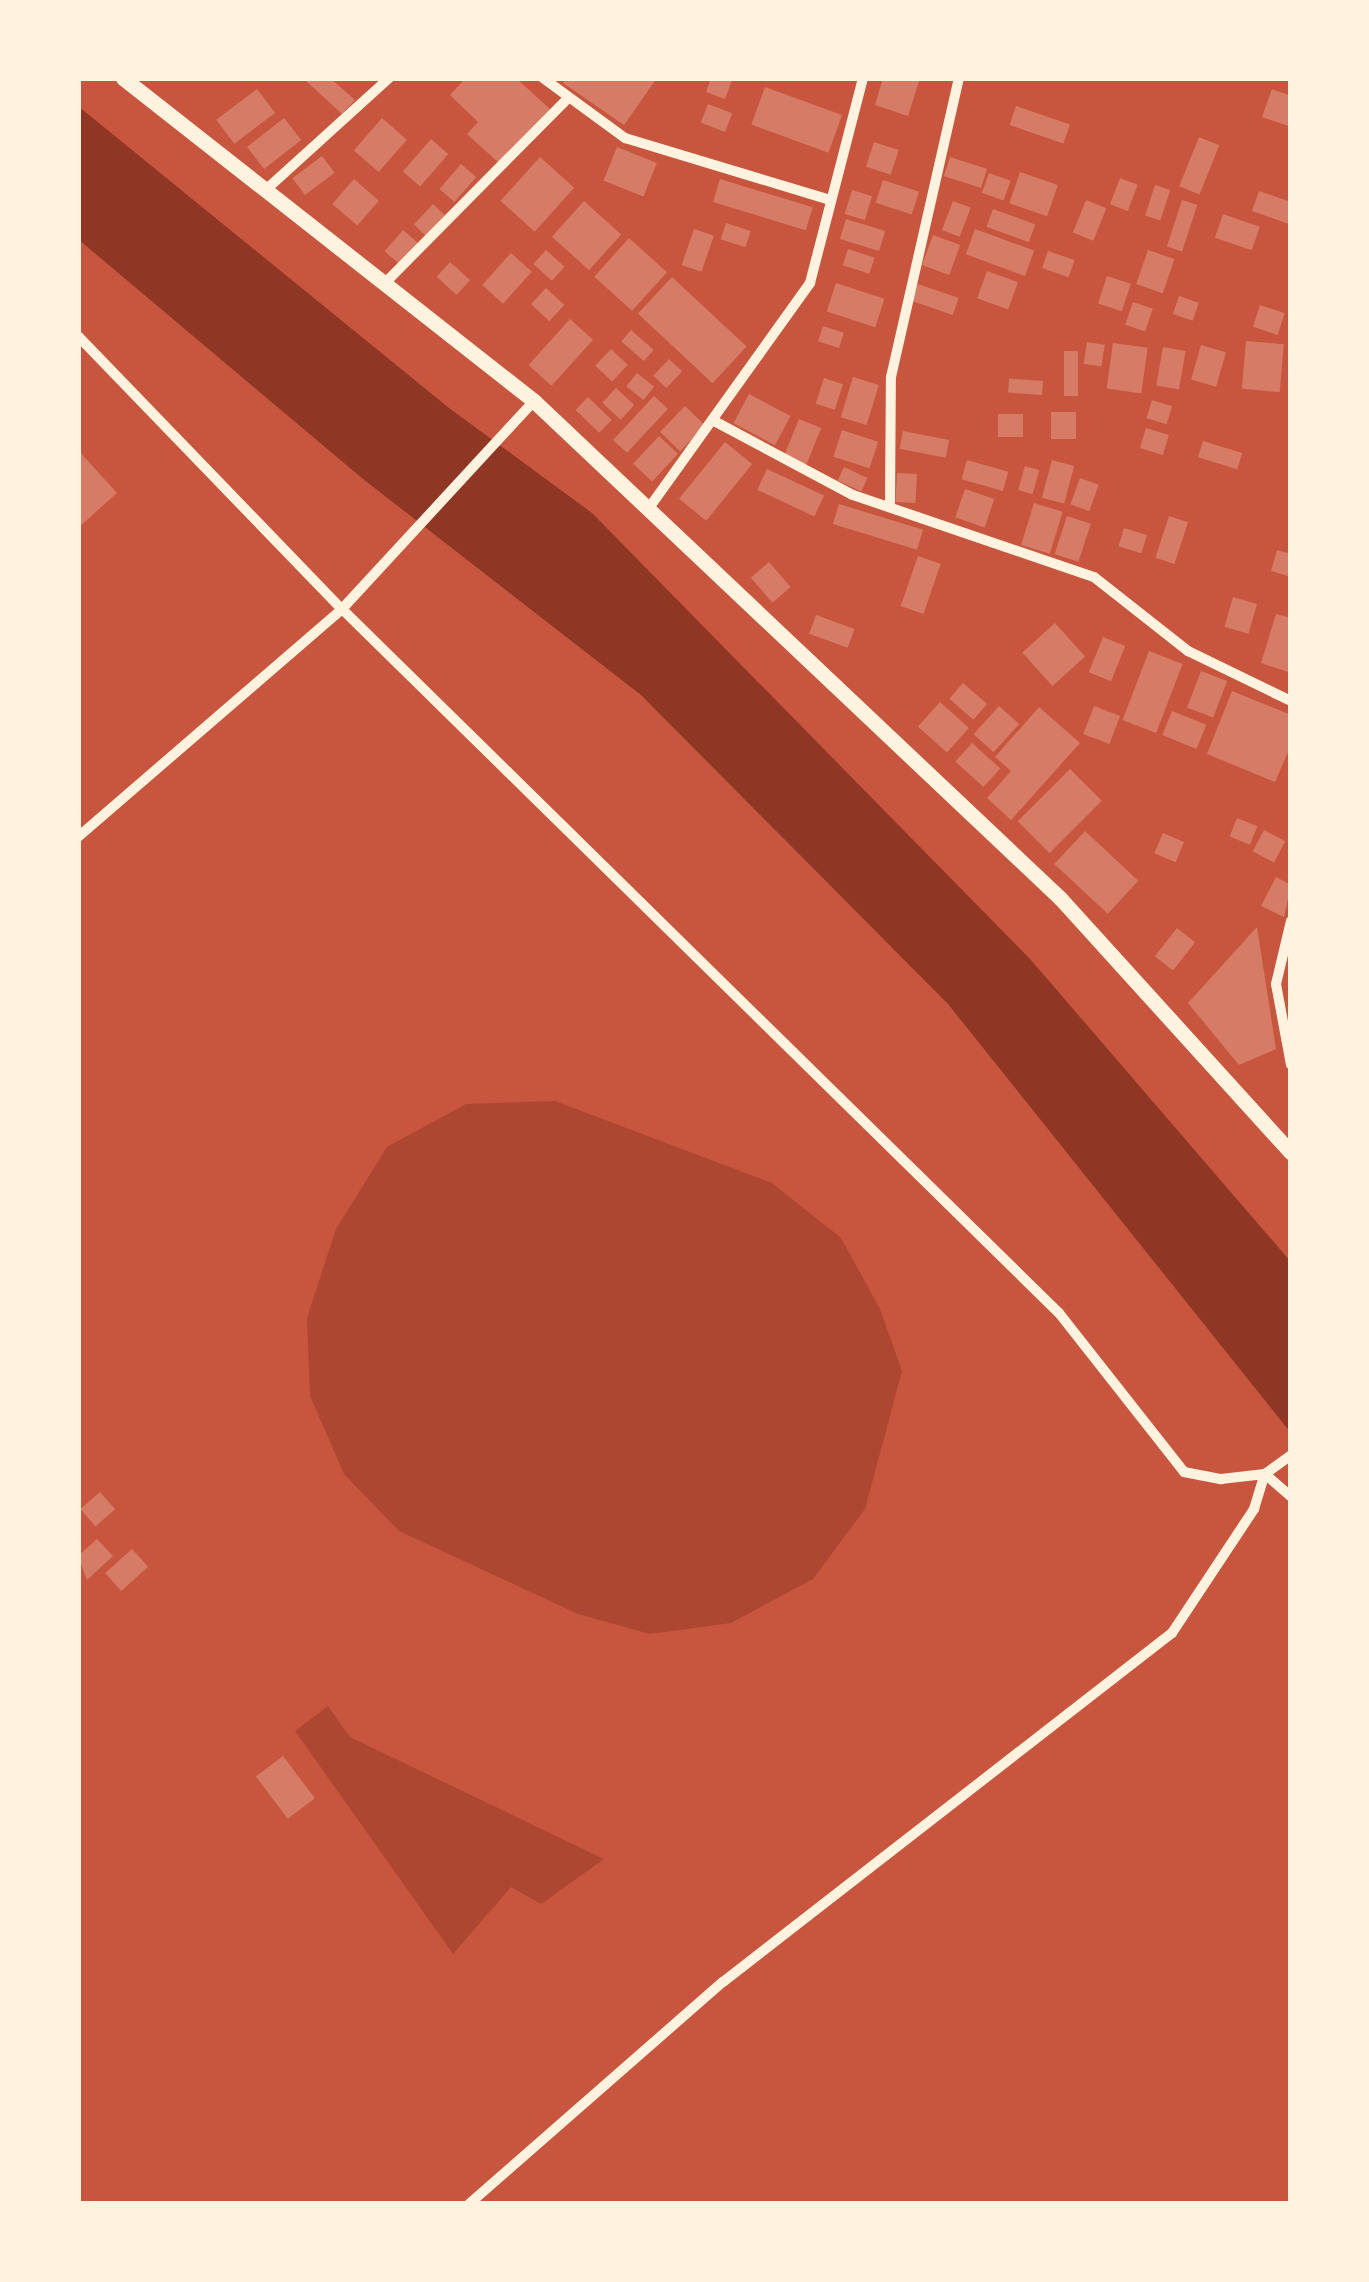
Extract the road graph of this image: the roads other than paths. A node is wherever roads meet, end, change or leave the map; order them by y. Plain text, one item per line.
1 (123, 78) edge
2 (389, 78) edge
3 (543, 78) edge
4 (863, 78) edge
5 (959, 78) edge
6 (566, 100) junction
7 (270, 186) junction
8 (830, 200) junction
9 (388, 280) junction
10 (78, 336) edge
11 (534, 401) junction
12 (716, 422) junction
13 (890, 506) junction
14 (649, 508) junction
15 (342, 609) junction
16 (1291, 701) edge
17 (78, 837) edge
18 (1291, 921) edge
19 (1291, 1065) edge
20 (1291, 1153) edge
21 (1285, 1459) edge
22 (1265, 1474) junction
23 (1291, 1497) edge
24 (469, 2204) edge

1 - 7 main road
2 - 7 street
3 - 6 street
4 - 8 street
5 - 13 street
6 - 8 street
6 - 9 street
7 - 9 main road
8 - 12 street
9 - 11 main road
10 - 15 street
11 - 14 main road
11 - 15 street
12 - 13 street
12 - 14 street
13 - 16 street
14 - 20 main road
15 - 17 street
15 - 22 street
18 - 19 street
21 - 22 street
22 - 23 street
22 - 24 street

